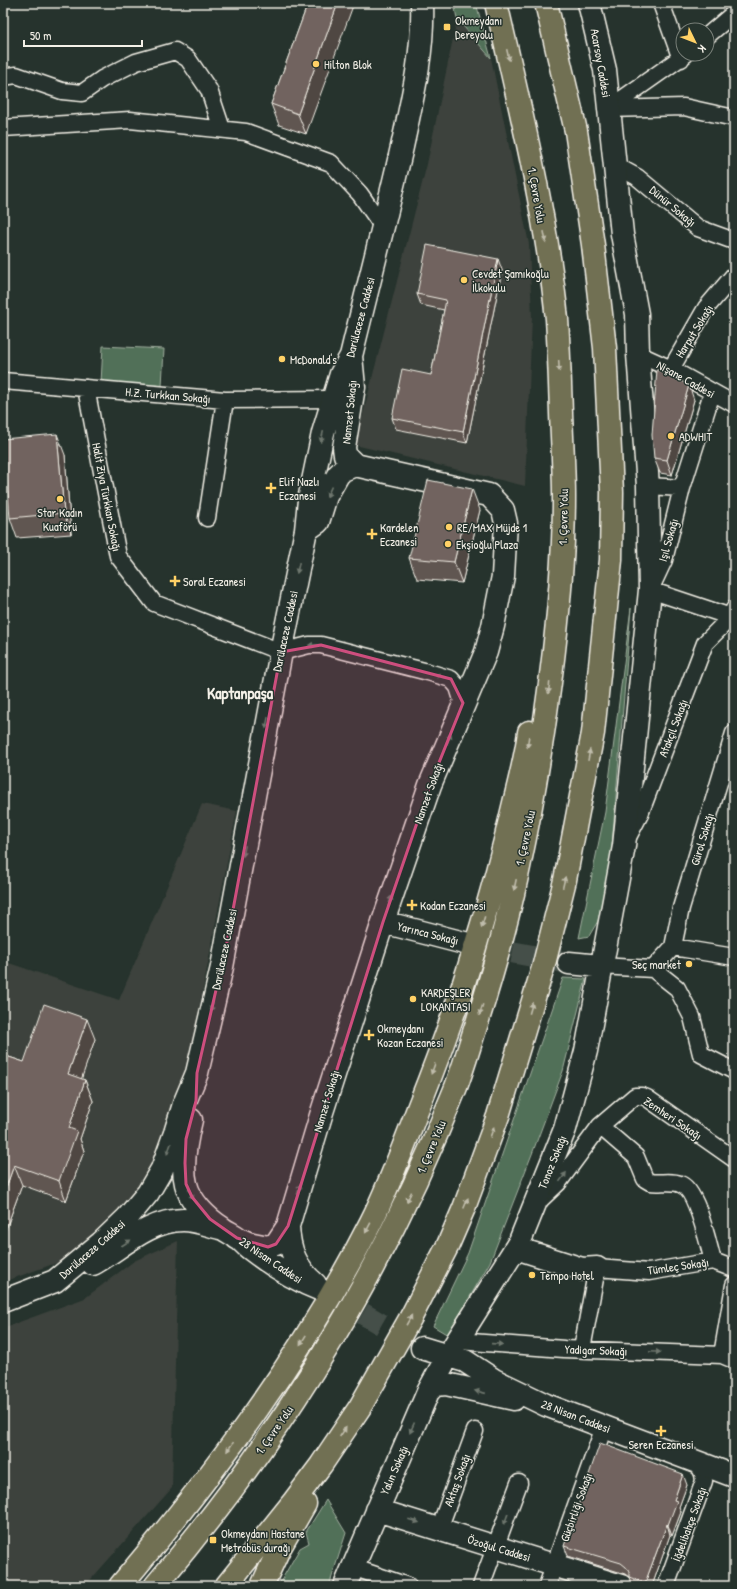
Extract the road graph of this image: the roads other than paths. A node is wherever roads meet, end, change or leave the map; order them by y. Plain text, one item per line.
1 (422, 3) edge
2 (496, 3) edge
3 (546, 3) edge
4 (579, 3) edge
5 (589, 3) edge
6 (661, 3) edge
7 (734, 13) edge
8 (715, 29) edge
9 (675, 35) edge
10 (675, 62) edge
11 (3, 77) edge
12 (608, 109) junction
13 (734, 118) edge
14 (3, 128) edge
15 (222, 129) junction
16 (615, 165) junction
17 (383, 227) junction
18 (734, 241) edge
19 (734, 275) edge
20 (638, 354) junction
21 (351, 356) junction
22 (670, 369) junction
23 (3, 381) edge
24 (86, 388) junction
25 (712, 393) junction
26 (333, 399) junction
27 (225, 400) junction
28 (734, 404) edge
29 (355, 465) junction
30 (648, 486) junction
31 (682, 488) junction
32 (207, 518) dead end
33 (306, 530) junction
34 (563, 552) junction
35 (650, 590) junction
36 (733, 615) edge
37 (280, 652) junction
38 (463, 703) junction
39 (734, 733) edge
40 (624, 846) junction
41 (383, 922) junction
42 (472, 945) tunnel mouth
43 (673, 947) junction
44 (734, 957) edge
45 (570, 963) tunnel mouth
46 (600, 966) junction
47 (653, 969) junction
48 (734, 1071) edge
49 (197, 1073) junction
50 (600, 1126) junction
51 (734, 1159) edge
52 (535, 1205) junction
53 (288, 1226) junction
54 (230, 1233) junction
55 (519, 1242) junction
56 (713, 1261) junction
57 (597, 1268) junction
58 (734, 1269) edge
59 (55, 1281) junction
60 (734, 1285) edge
61 (321, 1290) joint
62 (3, 1301) edge
63 (422, 1348) tunnel mouth
64 (452, 1349) junction
65 (582, 1349) junction
66 (728, 1358) edge
67 (428, 1392) junction
68 (546, 1405) junction
69 (604, 1427) junction
70 (474, 1431) dead end
71 (697, 1462) junction
72 (321, 1465) junction
73 (734, 1476) edge
74 (520, 1483) dead end
75 (377, 1510) junction
76 (439, 1529) junction
77 (496, 1547) junction
78 (279, 1549) junction
79 (555, 1565) junction
80 (348, 1577) edge
81 (120, 1586) edge
82 (155, 1586) edge
83 (226, 1586) edge
84 (250, 1586) edge
85 (262, 1586) edge
86 (408, 1586) edge
87 (482, 1586) edge
88 (547, 1586) edge
89 (621, 1586) edge
90 (666, 1586) edge

1 - 17 main road, Darülaceze Caddesi
2 -> 34 highway, 1. Çevre Yolu
72 -> 3 highway
4 - 12 main road, Acarsoy Caddesi
5 - 12 main road, Acarsoy Caddesi
6 - 9 street
7 - 8 street
10 - 12 street
11 - 15 street
12 - 13 street
12 - 16 main road, Tonoz Sokağı
14 - 15 street
15 - 17 street
16 - 18 street, Dünür Sokağı
16 - 20 main road, Tonoz Sokağı
17 - 21 main road, Darülaceze Caddesi
19 - 22 street, Harput Sokağı
20 - 22 street, Nişane Caddesi
20 - 30 main road, Tonoz Sokağı
21 - 26 main road, Darülaceze Caddesi
21 - 29 main road, Namzet Sokağı
22 - 25 street, Nişane Caddesi
23 - 24 street, H.Z. Turkkan Sokağı
24 - 27 street, H.Z. Turkkan Sokağı
24 - 37 street, Halit Ziya Türkkan Sokağı
25 - 28 street, Nişane Caddesi
25 - 31 street, Işıl Sokağı
26 - 27 street, H.Z. Turkkan Sokağı
26 -> 33 main road, Darülaceze Caddesi
27 - 32 street
29 -> 33 main road
29 - 38 main road, Namzet Sokağı
30 - 31 street
30 - 35 main road, Tonoz Sokağı
31 - 35 street, Işıl Sokağı
33 -> 37 main road, Darülaceze Caddesi
34 -> 81 highway
34 -> 82 highway, 1. Çevre Yolu
35 - 36 street
35 - 40 main road, Tonoz Sokağı
36 - 40 street, Atakçil Sokağı
38 -> 37 street
37 -> 49 main road, Darülaceze Caddesi
41 -> 38 main road, Namzet Sokağı
39 - 43 street, Gürol Sokağı
40 - 46 main road, Tonoz Sokağı
41 - 42 main road, Yarınca Sokağı
53 -> 41 main road, Namzet Sokağı
43 - 44 street
43 - 47 street
45 - 46 main road
46 - 47 street
46 - 52 main road, Tonoz Sokağı
47 - 48 street
49 -> 54 main road, 28 Nisan Caddesi
49 -> 59 main road, Darülaceze Caddesi
50 - 51 street, Zemheri Sokağı
52 -> 50 street, Zemheri Sokağı
50 - 56 street
52 - 55 main road, Tonoz Sokağı
53 - 54 main road, Namzet Sokağı
53 - 61 main road, Namzet Sokağı
59 -> 54 main road
54 - 61 main road, 28 Nisan Caddesi
55 - 57 main road
55 - 64 main road, Tonoz Sokağı
56 - 57 street, Tümleç Sokağı
56 - 58 street, Tümleç Sokağı
57 - 65 street
59 - 62 main road, Darülaceze Caddesi
60 - 66 street
63 - 64 main road, 28 Nisan Caddesi
64 -> 65 street, Yadigar Sokağı
64 - 67 main road, Yalın Sokağı
64 - 68 main road, 28 Nisan Caddesi
65 -> 66 street, Yadigar Sokağı
68 -> 67 main road
67 -> 75 main road, Yalın Sokağı
68 - 69 main road, 28 Nisan Caddesi
69 - 71 main road, 28 Nisan Caddesi
69 - 79 street, Güçbirliği Sokağı
70 - 76 street, Aktaş Sokağı
71 - 73 main road, 28 Nisan Caddesi
71 - 90 street, İğdelibahçe Sokağı
72 - 78 highway
72 - 83 highway
74 -> 77 street
75 -> 76 main road, Özoğul Caddesi
75 - 80 main road, Yalın Sokağı
76 - 77 main road, Özoğul Caddesi
77 - 79 main road, Özoğul Caddesi
77 - 87 street
78 - 84 highway
78 - 85 highway
79 - 88 street, Güçbirliği Sokağı
79 - 89 main road, Özoğul Caddesi
80 - 86 street

